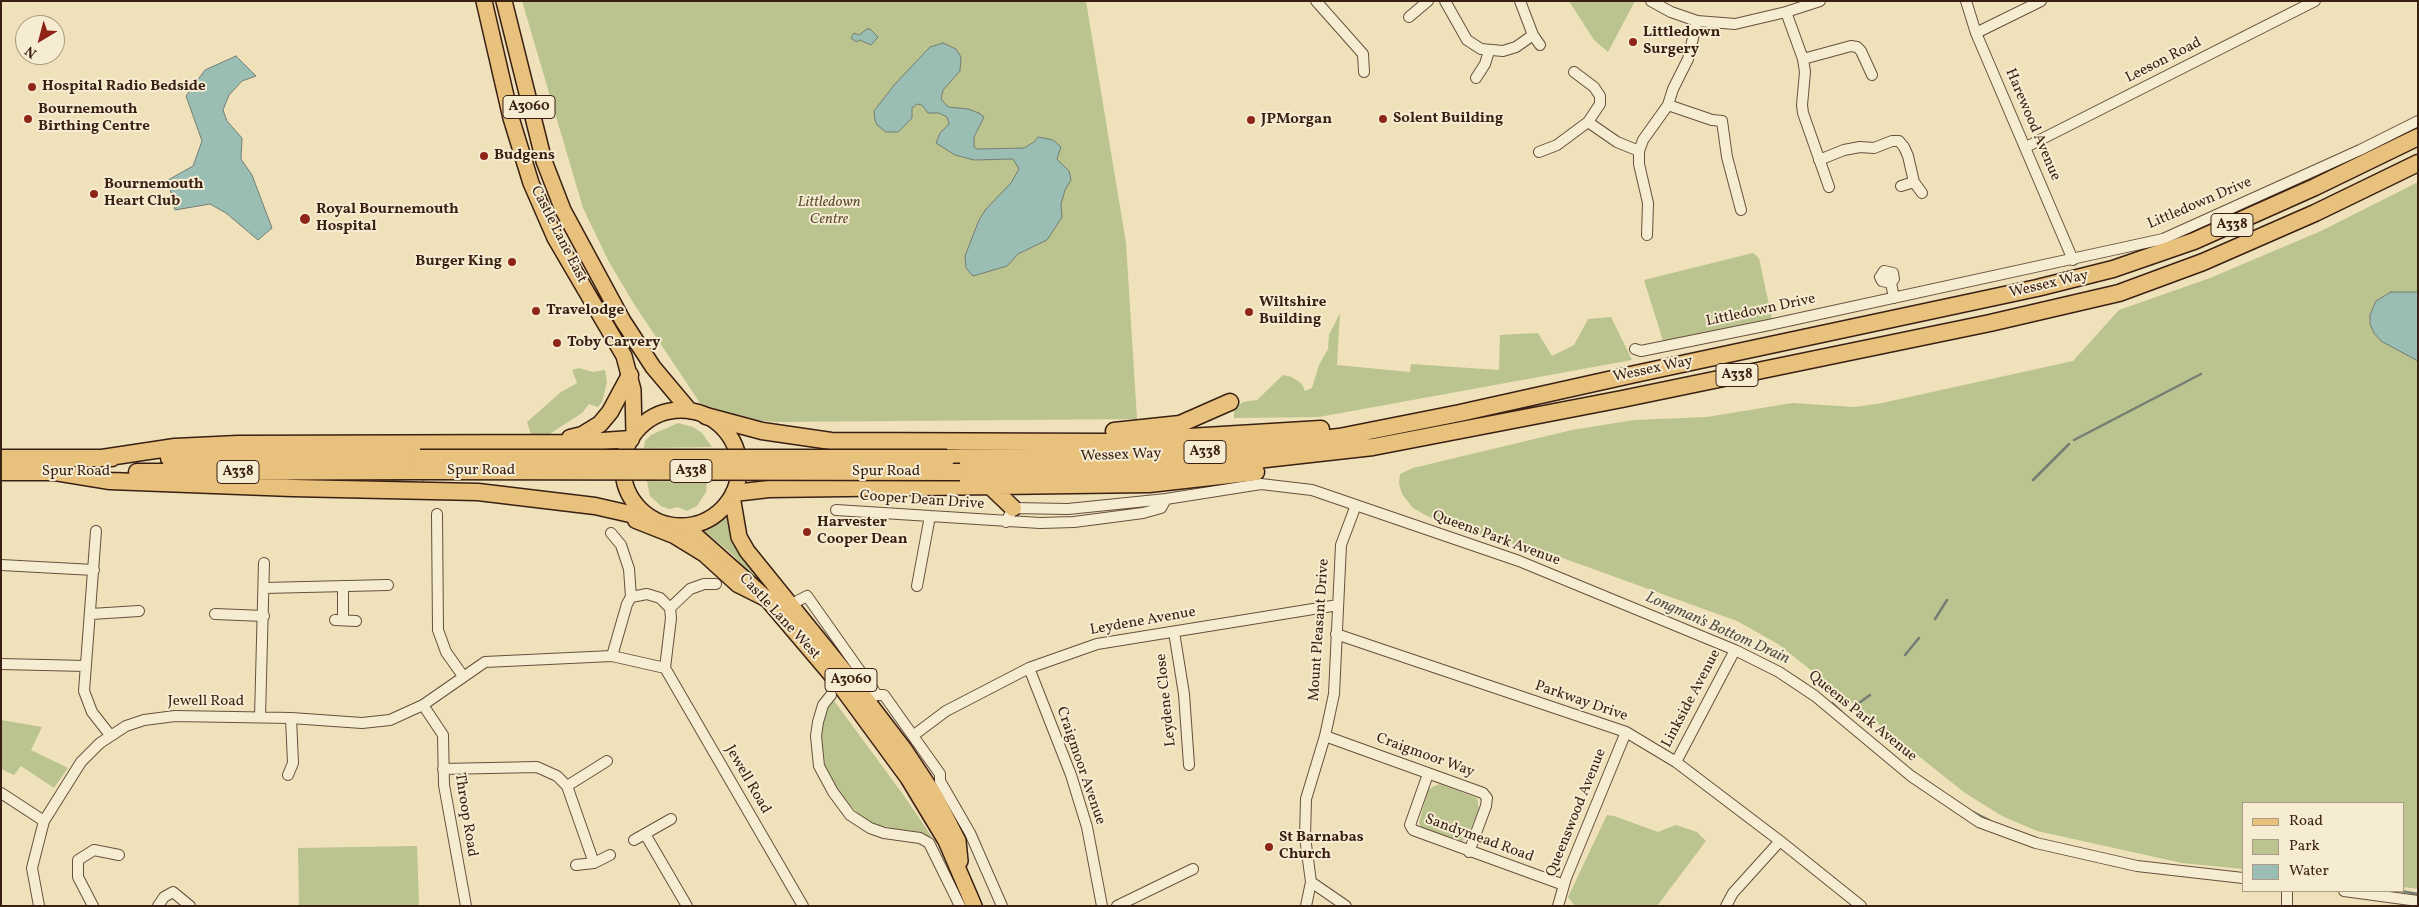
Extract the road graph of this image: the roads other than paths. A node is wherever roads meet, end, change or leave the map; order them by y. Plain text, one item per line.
1 (484, 1) edge
2 (504, 1) edge
3 (1316, 1) edge
4 (1428, 1) edge
5 (1445, 1) edge
6 (1520, 1) edge
7 (1651, 1) edge
8 (1820, 1) edge
9 (1966, 1) edge
10 (2042, 1) edge
11 (2315, 1) edge
12 (1786, 12) junction
13 (1409, 16) dead end
14 (1697, 21) junction
15 (1976, 33) junction
16 (1532, 35) junction
17 (1540, 45) dead end
18 (1488, 51) junction
19 (1803, 59) junction
20 (1364, 72) dead end
21 (1574, 72) dead end
22 (1872, 75) dead end
23 (1476, 78) dead end
24 (1668, 105) junction
25 (2418, 121) edge
26 (1588, 122) junction
27 (2418, 137) edge
28 (2026, 148) junction
29 (1639, 151) junction
30 (1539, 152) dead end
31 (1820, 160) junction
32 (2418, 163) edge
33 (1914, 182) junction
34 (1901, 186) dead end
35 (1829, 187) dead end
36 (1922, 192) dead end
37 (1741, 210) dead end
38 (1647, 235) dead end
39 (2073, 260) junction
40 (1891, 283) dead end
41 (1894, 298) junction
42 (1634, 349) dead end
43 (630, 375) junction
44 (1230, 402) dead end
45 (698, 413) junction
46 (632, 436) junction
47 (1432, 436) junction
48 (548, 443) junction
49 (948, 450) junction
50 (1, 458) edge
51 (102, 458) junction
52 (421, 464) junction
53 (1, 472) edge
54 (55, 472) junction
55 (960, 472) joint
56 (991, 487) junction
57 (733, 495) junction
58 (1166, 499) junction
59 (1356, 505) junction
60 (604, 508) junction
61 (836, 510) dead end
62 (437, 514) dead end
63 (1010, 515) junction
64 (930, 516) junction
65 (652, 518) junction
66 (686, 526) junction
67 (96, 531) dead end
68 (611, 533) dead end
69 (264, 563) dead end
70 (1, 565) edge
71 (94, 570) junction
72 (716, 584) dead end
73 (388, 585) dead end
74 (343, 586) junction
75 (916, 586) dead end
76 (264, 588) junction
77 (631, 597) junction
78 (766, 598) junction
79 (790, 605) junction
80 (1338, 605) junction
81 (670, 608) junction
82 (139, 611) dead end
83 (91, 614) junction
84 (215, 614) dead end
85 (264, 616) junction
86 (356, 621) dead end
87 (1174, 632) junction
88 (1336, 634) junction
89 (1734, 650) junction
90 (612, 656) junction
91 (1, 664) edge
92 (86, 666) junction
93 (665, 668) junction
94 (1029, 668) junction
95 (463, 676) junction
96 (831, 695) dead end
97 (871, 698) junction
98 (423, 705) junction
99 (260, 717) junction
100 (291, 718) junction
101 (1626, 732) junction
102 (110, 735) junction
103 (914, 735) junction
104 (1325, 736) junction
105 (608, 762) dead end
106 (1676, 762) junction
107 (1188, 765) dead end
108 (442, 769) junction
109 (1428, 774) junction
110 (288, 775) dead end
111 (908, 778) junction
112 (935, 785) junction
113 (567, 786) junction
114 (1, 793) edge
115 (671, 819) dead end
116 (44, 821) junction
117 (645, 834) junction
118 (634, 840) dead end
119 (946, 841) junction
120 (1780, 841) junction
121 (929, 843) junction
122 (1470, 852) junction
123 (119, 855) dead end
124 (610, 855) dead end
125 (594, 863) junction
126 (576, 865) dead end
127 (1193, 869) dead end
128 (960, 870) junction
129 (2242, 878) edge
130 (1311, 882) junction
131 (1564, 885) junction
132 (2287, 892) edge
133 (2351, 892) edge
134 (2418, 901) edge
135 (38, 906) edge
136 (93, 906) edge
137 (158, 906) edge
138 (190, 906) edge
139 (466, 906) edge
140 (687, 906) edge
141 (803, 906) edge
142 (960, 906) edge
143 (974, 906) edge
144 (1002, 906) edge
145 (1102, 906) edge
146 (1117, 906) edge
147 (1306, 906) edge
148 (1346, 906) edge
149 (1558, 906) edge
150 (1726, 906) edge
151 (1860, 906) edge
152 (2287, 906) edge

1 - 43 main road, Castle Lane East / A3060
2 - 45 main road, Castle Lane East / A3060
3 - 20 street
4 - 13 street
5 - 18 street
6 - 16 street
7 - 14 street
8 - 12 street
9 - 15 street, Harewood Avenue
10 - 15 street
11 - 28 street, Leeson Road
12 - 14 street
12 - 19 street
14 - 24 street
15 - 28 street, Harewood Avenue
16 - 17 street
16 - 18 street
18 - 23 street
19 - 22 street
19 - 31 street
21 - 26 street
24 - 29 street
24 - 37 street
25 - 39 street, Littledown Drive
26 - 29 street
26 - 30 street
27 - 49 highway, Wessex Way / A338
28 - 39 street, Harewood Avenue
29 - 38 street
31 - 33 street
31 - 35 street
32 - 47 highway, Wessex Way / A338
33 - 34 street
33 - 36 street
39 - 41 street, Littledown Drive
40 - 41 street
41 - 42 street, Littledown Drive
43 - 46 main road, Castle Lane East / A3060
43 - 48 highway
44 - 49 highway
45 - 46 main road
45 - 49 highway
45 - 57 main road
46 - 48 highway
46 - 65 main road
47 - 55 highway, Wessex Way / A338
47 - 56 highway
48 - 51 highway
49 - 52 highway, Spur Road / A338, bridge
50 - 51 highway, Spur Road / A338
51 - 52 highway, Spur Road / A338
52 - 54 highway, Spur Road / A338
52 - 55 highway, Spur Road / A338, bridge
53 - 54 highway, Spur Road / A338
54 - 60 highway
56 - 57 highway
56 - 63 highway
57 - 66 main road
57 - 79 main road, Castle Lane West / A3060
58 - 59 street, Cooper Dean Drive
58 - 63 street, Cooper Dean Drive
58 - 63 street, Cooper Dean Drive
59 - 80 street, Mount Pleasant Drive
59 - 89 street, Queens Park Avenue
60 - 65 highway
60 - 78 highway
61 - 64 street, Cooper Dean Drive
62 - 95 street
63 - 64 street, Cooper Dean Drive
64 - 75 street
65 - 66 main road
66 - 78 main road, Castle Lane West / A3060
67 - 71 street
68 - 77 street
69 - 76 street
70 - 71 street
71 - 83 street
72 - 81 street
73 - 74 street
74 - 76 street
74 - 86 street
76 - 85 street
77 - 81 street
77 - 90 street
78 - 111 main road, Castle Lane West / A3060
79 - 97 main road, Castle Lane West / A3060
79 - 97 street, Castle Lane West
80 - 87 street, Leydene Avenue
80 - 88 street, Mount Pleasant Drive
81 - 93 street
82 - 83 street
83 - 92 street
84 - 85 street
85 - 99 street
87 - 94 street, Leydene Avenue
87 - 107 street, Leydene Close
88 - 101 street, Parkway Drive
88 - 104 street, Mount Pleasant Drive
89 - 106 street, Linkside Avenue
89 - 129 street, Queens Park Avenue
90 - 93 street, Jewell Road
90 - 95 street, Jewell Road
91 - 92 street
92 - 102 street
93 - 141 street, Jewell Road
94 - 103 street, Leydene Avenue
94 - 145 street, Craigmoor Avenue
95 - 98 street, Jewell Road
96 - 121 street
97 - 103 street, Castle Lane West
97 - 111 main road
97 - 112 main road, Castle Lane West / A3060
98 - 100 street, Jewell Road
98 - 108 street, Throop Road
99 - 100 street, Jewell Road
99 - 102 street, Jewell Road
100 - 110 street
101 - 106 street, Parkway Drive
101 - 131 street, Queenswood Avenue
102 - 116 street, Jewell Road
103 - 112 street, Castle Lane West
104 - 109 street, Craigmoor Way
104 - 130 street, Mount Pleasant Drive
105 - 113 street
106 - 120 street, Parkway Drive
108 - 113 street
108 - 139 street, Throop Road
109 - 122 street, Craigmoor Way
109 - 122 street, Sandymead Road
111 - 119 main road, Castle Lane West / A3060
112 - 128 main road, Castle Lane West / A3060
112 - 144 street, Castle Lane West
113 - 125 street
114 - 116 street
115 - 117 street
116 - 135 street, Jewell Road
117 - 118 street
117 - 140 street
119 - 121 street
119 - 128 main road, Castle Lane West / A3060
120 - 150 street
120 - 151 street, Parkway Drive
121 - 142 street
122 - 131 street, Sandymead Road
123 - 136 street
124 - 125 street
125 - 126 street
127 - 146 street
128 - 143 main road, Castle Lane West / A3060
130 - 147 street, Mount Pleasant Drive
130 - 148 street
131 - 149 street, Queenswood Avenue
132 - 152 street
133 - 134 street
137 - 138 street

